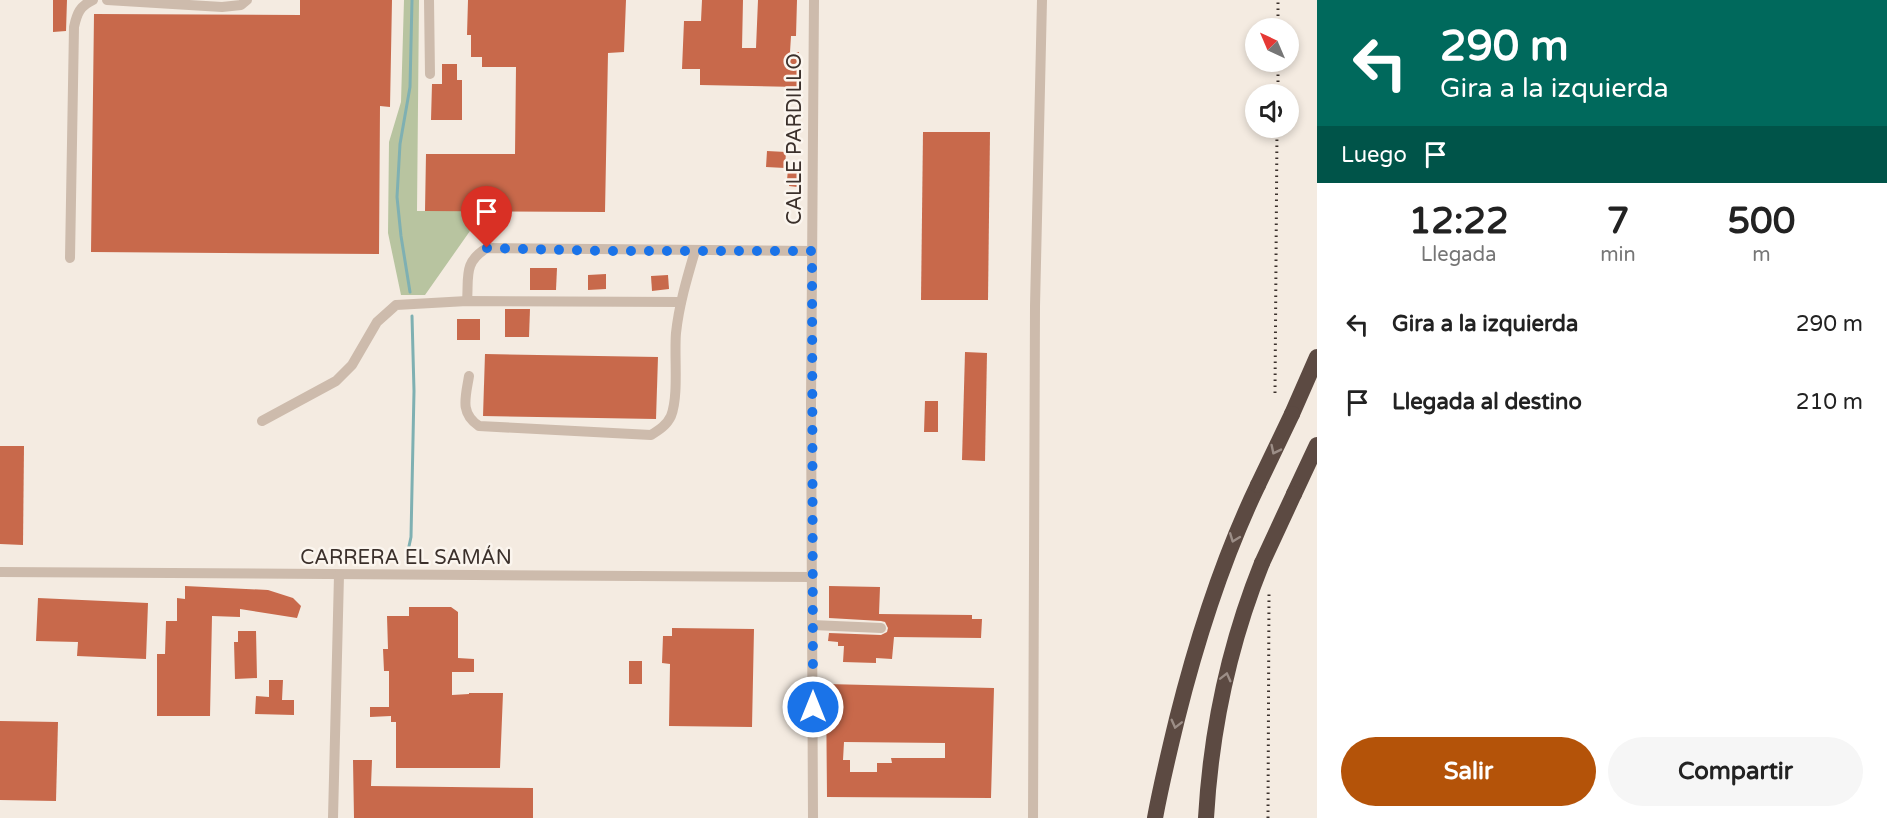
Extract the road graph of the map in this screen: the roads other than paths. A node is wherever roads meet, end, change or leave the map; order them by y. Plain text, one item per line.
1 (93, 0) edge
2 (107, 0) edge
3 (247, 0) edge
4 (429, 0) edge
5 (814, 0) edge
6 (1042, 0) edge
7 (430, 74) dead end
8 (695, 251) junction
9 (812, 251) junction
10 (70, 258) dead end
11 (467, 301) junction
12 (681, 302) junction
13 (1317, 357) edge
14 (469, 376) dead end
15 (262, 421) dead end
16 (1317, 445) edge
17 (0, 572) edge
18 (339, 575) junction
19 (812, 577) junction
20 (812, 625) junction
21 (881, 628) dead end
22 (333, 818) edge
23 (813, 818) edge
24 (1033, 818) edge
25 (1157, 818) edge
26 (1206, 818) edge

1 - 10 street
2 - 3 street
4 - 7 street
5 - 9 street, CALLE PARDILLO
6 - 24 street
8 - 9 street
8 - 11 street
8 - 12 street
9 - 19 street, CALLE PARDILLO
11 - 12 street
11 - 15 street
12 - 14 street
13 -> 25 highway, bridge
26 -> 16 highway, bridge
17 - 18 street, CARRERA EL SAMÁN
18 - 19 street, CARRERA EL SAMÁN
18 - 22 street
19 - 20 street, CALLE PARDILLO
20 - 21 street
20 - 23 street, CALLE PARDILLO

